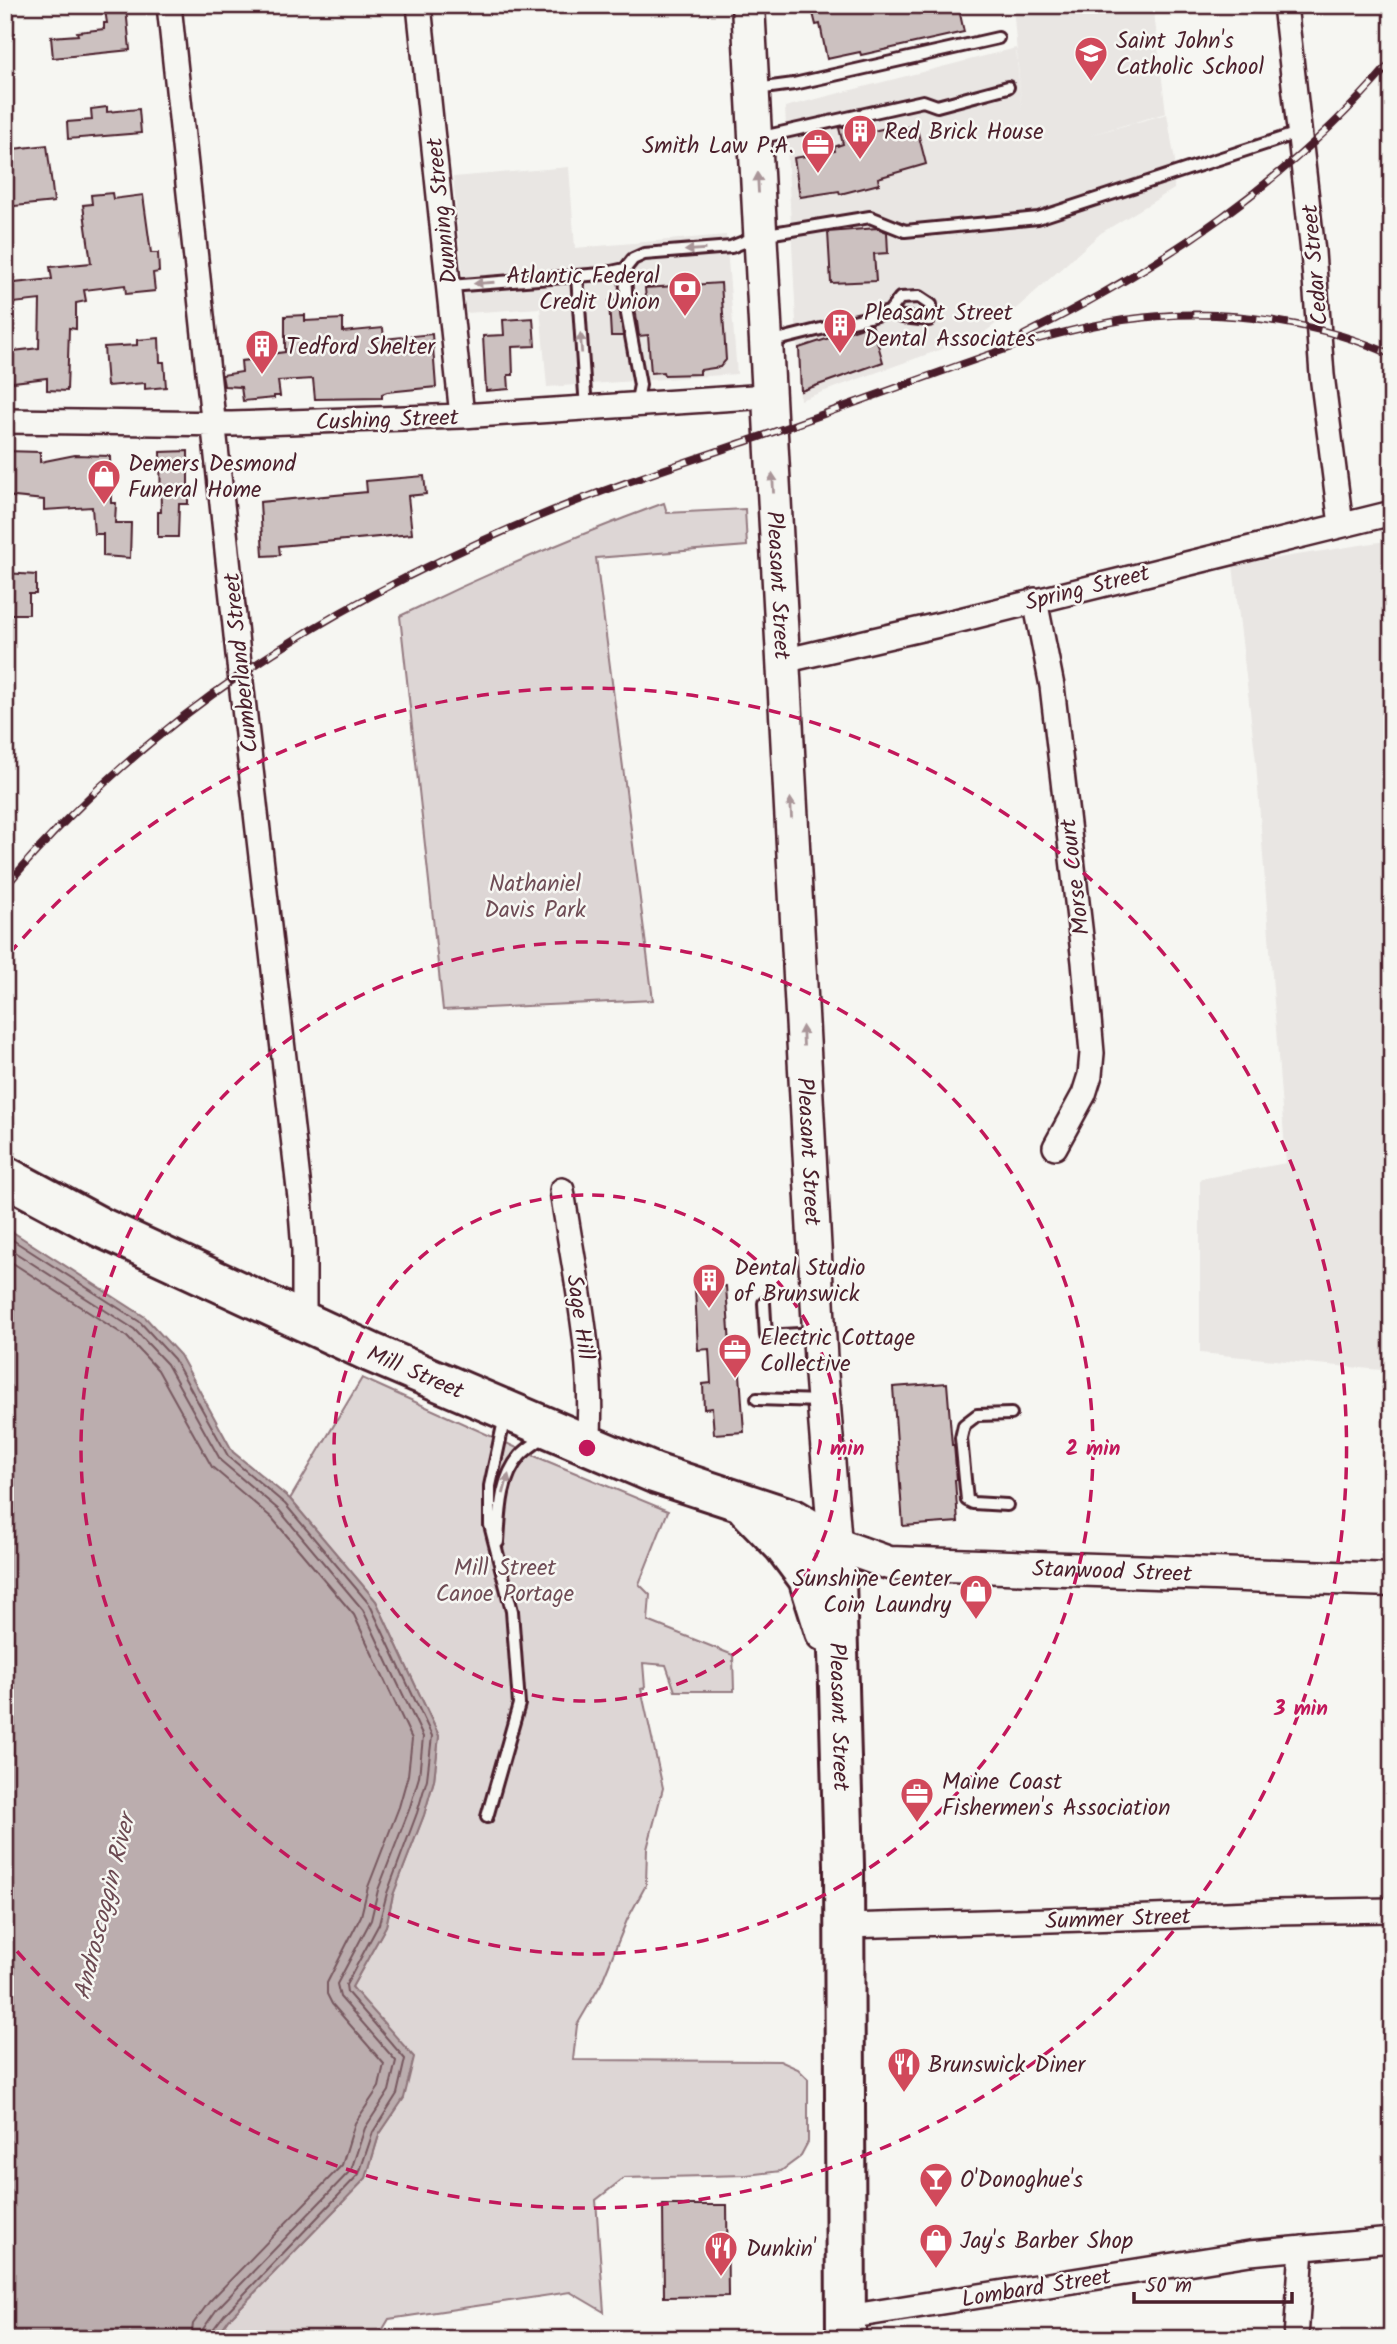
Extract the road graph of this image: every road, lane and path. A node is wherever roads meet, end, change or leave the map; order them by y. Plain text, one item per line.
1 (169, 5) edge
2 (419, 5) edge
3 (748, 5) edge
4 (1285, 5) edge
5 (999, 38) dead end
6 (1008, 87) dead end
7 (753, 89) junction
8 (1301, 132) junction
9 (756, 138) junction
10 (761, 235) junction
11 (625, 269) junction
12 (577, 276) junction
13 (450, 286) junction
14 (889, 312) dead end
15 (767, 342) junction
16 (768, 396) junction
17 (636, 406) junction
18 (586, 409) junction
19 (462, 416) junction
20 (5, 421) edge
21 (214, 424) junction
22 (1392, 513) edge
23 (1341, 525) junction
24 (1035, 600) junction
25 (783, 661) junction
26 (1055, 1147) dead end
27 (5, 1176) edge
28 (562, 1191) dead end
29 (764, 1303) dead end
30 (303, 1321) junction
31 (819, 1333) junction
32 (757, 1399) dead end
33 (824, 1401) junction
34 (506, 1411) junction
35 (1011, 1414) dead end
36 (552, 1430) junction
37 (589, 1445) junction
38 (743, 1504) junction
39 (1007, 1505) dead end
40 (835, 1544) junction
41 (497, 1552) junction
42 (1392, 1580) edge
43 (840, 1686) junction
44 (487, 1817) dead end
45 (1392, 1910) edge
46 (845, 1926) junction
47 (1392, 2240) edge
48 (1302, 2248) junction
49 (847, 2328) edge
50 (1296, 2339) edge

1 - 21 street, Cumberland Street
2 - 13 street, Dunning Street
3 - 7 main road, Pleasant Street
4 - 8 street, Cedar Street
5 - 7 lane
6 - 9 lane
7 - 9 main road, Pleasant Street
8 - 10 lane
8 - 23 street, Cedar Street
10 -> 9 main road, Pleasant Street
10 -> 11 lane
10 - 15 main road, Pleasant Street
11 - 12 lane
11 - 17 lane
12 -> 13 lane
18 -> 12 lane
13 - 19 street, Dunning Street
14 - 15 lane
15 - 16 main road, Pleasant Street
16 - 17 street, Cushing Street
25 -> 16 main road, Pleasant Street
17 - 18 street, Cushing Street
18 - 19 street, Cushing Street
19 - 21 street, Cushing Street
20 - 21 street, Cushing Street
21 - 30 street, Cumberland Street
22 - 23 street, Spring Street
23 - 24 street, Spring Street
24 - 25 street, Spring Street
24 - 26 street, Morse Court
31 -> 25 main road, Pleasant Street
27 - 30 highway, Mill Street
28 - 37 street, Sage Hill
29 - 31 lane
30 - 34 highway, Mill Street
31 - 33 main road, Pleasant Street
32 - 33 lane
33 - 40 main road, Pleasant Street
34 - 36 highway, Mill Street
34 - 41 lane
35 - 39 lane
36 - 37 highway, Mill Street
41 -> 36 lane
37 - 38 highway, Mill Street
38 - 40 highway, Mill Street
38 - 43 highway
40 - 42 main road, Stanwood Street
40 - 43 highway, Pleasant Street
41 - 44 lane
43 - 46 highway, Pleasant Street
45 - 46 street, Summer Street
46 - 49 highway, Pleasant Street
47 - 48 street, Lombard Street
48 - 49 street, Lombard Street
48 - 50 street

